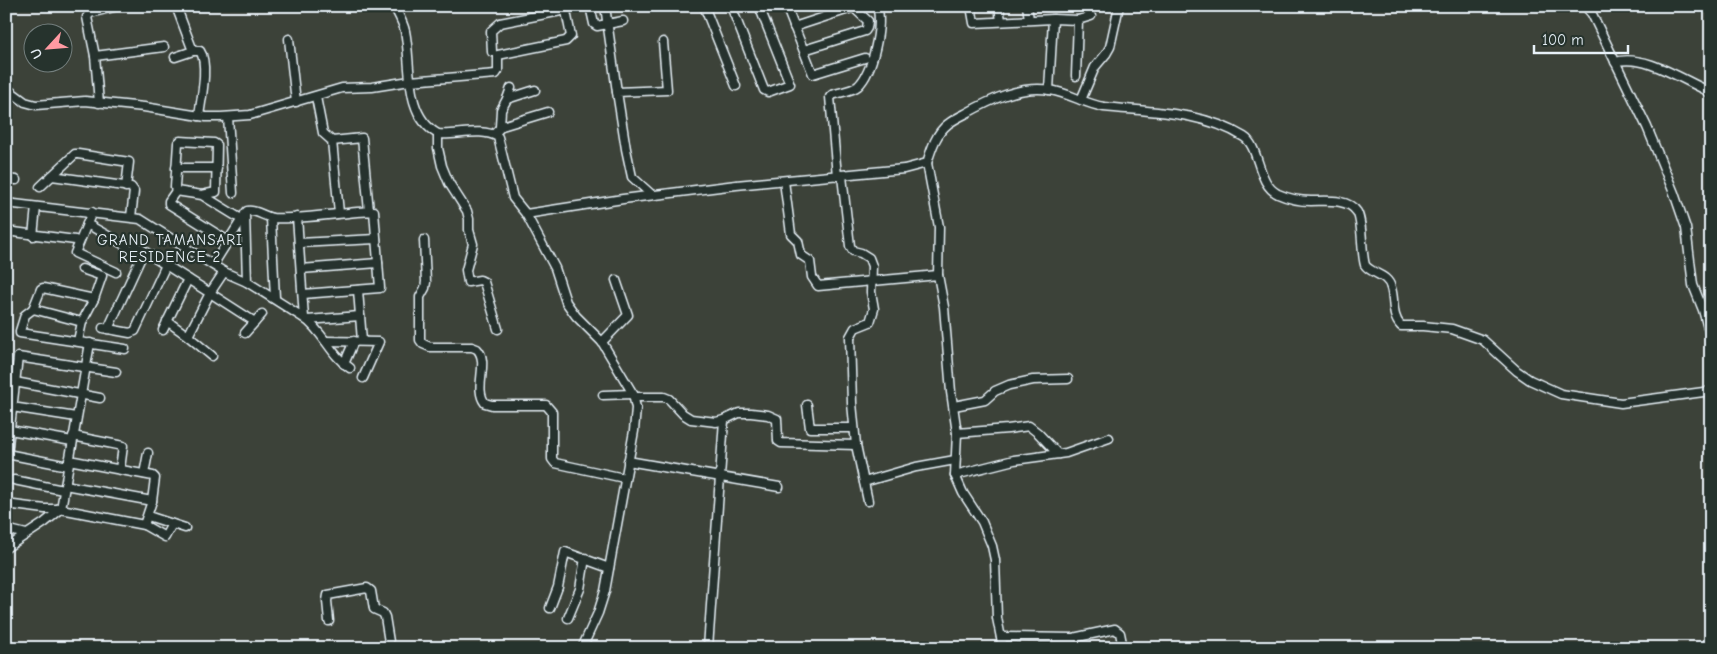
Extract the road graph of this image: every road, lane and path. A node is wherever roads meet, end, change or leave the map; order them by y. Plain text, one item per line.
1 (118, 6) edge
2 (176, 6) edge
3 (394, 6) edge
4 (590, 6) edge
5 (605, 6) edge
6 (704, 6) edge
7 (731, 6) edge
8 (759, 6) edge
9 (786, 6) edge
10 (877, 6) edge
11 (972, 6) edge
12 (999, 6) edge
13 (1027, 6) edge
14 (1119, 6) edge
15 (1584, 6) edge
16 (566, 8) edge
17 (1091, 16) dead end
18 (1053, 19) junction
19 (1028, 20) junction
20 (1078, 20) junction
21 (623, 21) dead end
22 (1001, 21) junction
23 (608, 24) junction
24 (794, 27) junction
25 (289, 39) dead end
26 (663, 42) dead end
27 (164, 47) dead end
28 (804, 50) junction
29 (193, 51) junction
30 (492, 52) dead end
31 (95, 56) junction
32 (175, 57) dead end
33 (865, 58) dead end
34 (1615, 62) junction
35 (1076, 76) dead end
36 (410, 81) junction
37 (736, 86) dead end
38 (6, 88) edge
39 (511, 88) dead end
40 (535, 90) dead end
41 (1049, 90) junction
42 (617, 92) junction
43 (1711, 94) edge
44 (316, 97) junction
45 (507, 99) junction
46 (1081, 100) junction
47 (99, 102) junction
48 (296, 102) junction
49 (548, 112) dead end
50 (199, 116) junction
51 (228, 117) junction
52 (500, 127) junction
53 (438, 134) junction
54 (494, 134) junction
55 (332, 141) junction
56 (927, 163) junction
57 (176, 168) junction
58 (217, 168) junction
59 (52, 176) junction
60 (839, 176) junction
61 (6, 179) edge
62 (16, 180) dead end
63 (784, 181) junction
64 (126, 186) junction
65 (40, 187) dead end
66 (176, 191) junction
67 (233, 192) dead end
68 (202, 195) junction
69 (652, 195) junction
70 (6, 203) edge
71 (36, 207) junction
72 (369, 211) junction
73 (92, 212) junction
74 (339, 213) junction
75 (526, 214) junction
76 (243, 216) junction
77 (131, 217) junction
78 (297, 217) junction
79 (272, 218) junction
80 (87, 224) junction
81 (6, 231) edge
82 (33, 236) junction
83 (376, 239) junction
84 (75, 240) dead end
85 (424, 240) dead end
86 (228, 241) junction
87 (299, 243) junction
88 (144, 251) junction
89 (378, 263) junction
90 (212, 264) junction
91 (166, 265) junction
92 (301, 268) junction
93 (82, 269) dead end
94 (116, 272) dead end
95 (224, 272) junction
96 (938, 275) junction
97 (188, 279) junction
98 (616, 280) dead end
99 (871, 280) junction
100 (247, 282) junction
101 (358, 290) junction
102 (210, 293) junction
103 (303, 294) junction
104 (274, 298) junction
105 (94, 299) junction
106 (33, 309) junction
107 (262, 314) dead end
108 (360, 316) junction
109 (306, 319) junction
110 (167, 321) junction
111 (82, 322) junction
112 (255, 322) junction
113 (498, 329) dead end
114 (163, 330) dead end
115 (245, 333) dead end
116 (188, 336) junction
117 (1711, 339) edge
118 (326, 341) junction
119 (358, 341) junction
120 (78, 342) junction
121 (602, 342) junction
122 (90, 343) junction
123 (125, 349) dead end
124 (212, 356) dead end
125 (84, 368) junction
126 (116, 372) dead end
127 (363, 378) dead end
128 (1068, 379) dead end
129 (15, 382) junction
130 (1711, 391) edge
131 (80, 394) junction
132 (603, 395) dead end
133 (634, 396) junction
134 (100, 398) dead end
135 (807, 405) dead end
136 (954, 406) junction
137 (12, 407) junction
138 (76, 417) junction
139 (724, 420) junction
140 (854, 428) junction
141 (10, 430) junction
142 (957, 433) junction
143 (1110, 438) dead end
144 (72, 439) junction
145 (856, 445) junction
146 (148, 453) dead end
147 (1058, 454) junction
148 (628, 460) junction
149 (954, 460) junction
150 (69, 463) junction
151 (120, 469) junction
152 (144, 474) junction
153 (955, 475) junction
154 (720, 477) junction
155 (624, 478) junction
156 (14, 480) dead end
157 (864, 482) junction
158 (64, 487) junction
159 (779, 487) dead end
160 (868, 501) dead end
161 (152, 502) junction
162 (6, 504) edge
163 (61, 509) junction
164 (148, 516) junction
165 (172, 524) junction
166 (144, 525) junction
167 (185, 528) dead end
168 (6, 529) edge
169 (26, 534) junction
170 (6, 548) edge
171 (585, 558) junction
172 (608, 567) junction
173 (550, 608) dead end
174 (592, 617) dead end
175 (568, 618) dead end
176 (329, 621) dead end
177 (1000, 637) junction
178 (390, 648) edge
179 (582, 648) edge
180 (708, 648) edge
181 (1003, 648) edge
182 (1123, 648) edge

1 - 31 street
2 - 29 street
3 - 36 street
4 - 23 street
5 - 23 street
6 - 37 street
7 - 8 street
9 - 24 street
10 - 60 street
11 - 22 street
12 - 22 street
13 - 19 street
14 - 46 street
15 - 34 street
16 - 30 street
16 - 36 street
17 - 20 street
18 - 19 street
18 - 20 street
18 - 41 street
19 - 22 street
20 - 35 street
21 - 23 street
23 - 42 street
24 - 28 street
24 - 28 street
25 - 48 street
26 - 42 street
27 - 31 street
28 - 33 street
29 - 32 street
29 - 50 street
31 - 47 street
34 - 43 street
34 - 117 street
36 - 44 street
36 - 53 street
38 - 47 street
39 - 45 street
40 - 45 street
41 - 46 street
41 - 56 street
42 - 69 street
44 - 48 street
44 - 55 street
45 - 52 street
46 - 130 street
47 - 50 street
48 - 51 street
49 - 52 street
50 - 51 street
51 - 67 street
52 - 54 street
53 - 54 street
53 - 113 street
54 - 75 street
55 - 72 street
55 - 74 street
56 - 60 street
56 - 96 street
57 - 58 street
57 - 58 street
57 - 66 street
58 - 68 street
59 - 64 street
59 - 64 street
59 - 65 street
60 - 63 street
60 - 99 street
61 - 62 street
63 - 69 street
63 - 99 street
64 - 77 street
66 - 68 street
66 - 86 street
68 - 76 street
69 - 75 street
70 - 71 street
71 - 73 street
71 - 82 street
72 - 74 street
72 - 83 street
73 - 77 street
73 - 80 street
74 - 78 street
75 - 121 street
76 - 79 street
76 - 86 street
76 - 100 street
77 - 90 street
78 - 79 street
78 - 87 street
79 - 104 street
80 - 88 street
80 - 94 street
81 - 82 street
82 - 84 street
83 - 87 street
83 - 89 street
85 - 155 street
86 - 90 street
87 - 92 street
88 - 91 street
88 - 91 street
89 - 92 street
89 - 101 street
90 - 95 street
91 - 97 street
92 - 103 street
93 - 105 street
95 - 100 street
95 - 102 street
96 - 99 street
96 - 136 street
97 - 102 street
97 - 110 street
98 - 121 street
99 - 140 street
100 - 104 street
101 - 103 street
101 - 108 street
102 - 112 street
102 - 116 street
103 - 109 street
104 - 109 street
105 - 106 street
105 - 111 street
106 - 111 street
106 - 120 street
107 - 112 street
108 - 109 street
108 - 119 street
109 - 118 street
110 - 114 street
110 - 116 street
111 - 120 street
112 - 115 street
116 - 124 street
118 - 119 street
118 - 119 street
119 - 127 street
120 - 122 street
121 - 133 street
122 - 123 street
122 - 125 street
125 - 126 street
125 - 129 street
125 - 131 street
128 - 136 street
129 - 131 street
129 - 137 street
131 - 134 street
131 - 138 street
132 - 133 street
133 - 139 street
133 - 148 street
135 - 140 street
136 - 142 street
137 - 138 street
137 - 141 street
138 - 144 street
139 - 145 street
139 - 154 street
140 - 145 street
141 - 144 street
141 - 150 street
142 - 147 street
142 - 149 street
143 - 147 street
144 - 150 street
144 - 151 street
145 - 157 street
146 - 152 street
147 - 153 street
148 - 154 street
148 - 155 street
149 - 153 street
149 - 157 street
150 - 151 street
150 - 158 street
151 - 152 street
152 - 161 street
153 - 177 street
154 - 159 street
154 - 180 street
155 - 172 street
156 - 158 street
157 - 160 street
158 - 161 street
158 - 163 street
161 - 164 street
162 - 163 street
163 - 166 street
163 - 169 street
164 - 165 street
164 - 166 street
165 - 166 street
165 - 167 street
168 - 169 street
169 - 170 street
171 - 172 street
171 - 173 street
171 - 175 street
172 - 174 street
172 - 179 street
176 - 178 street
177 - 181 street
177 - 182 street

